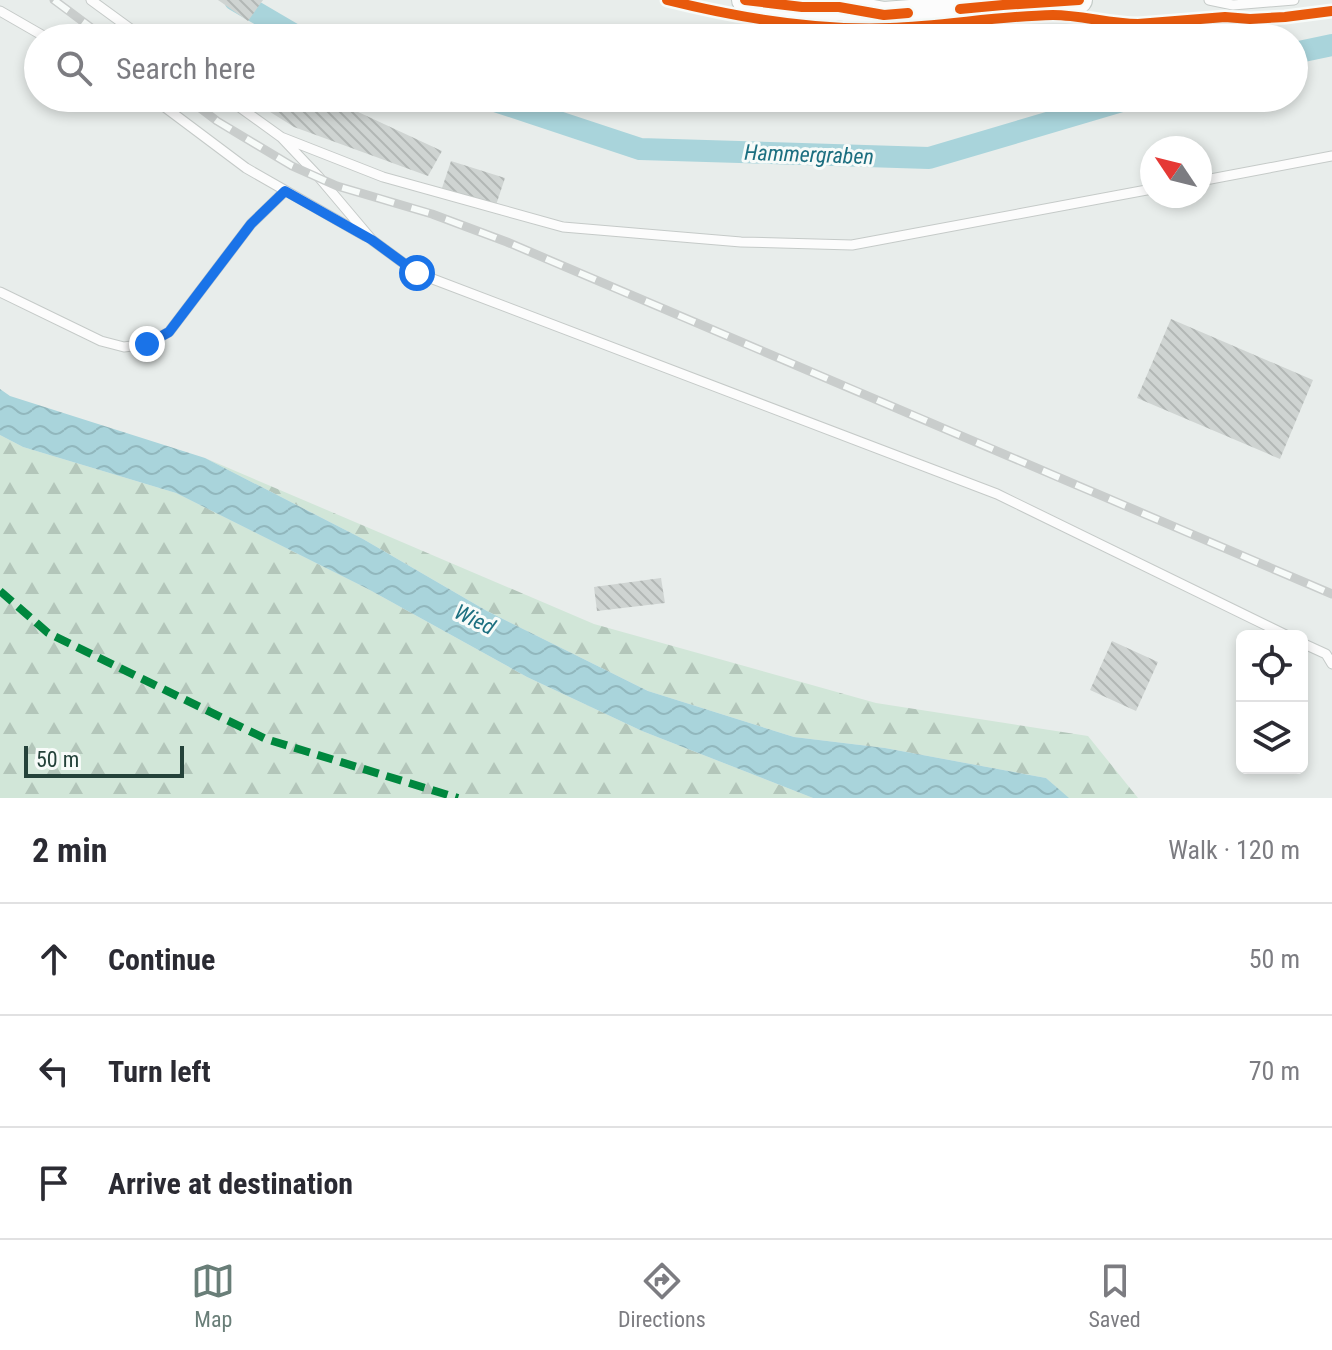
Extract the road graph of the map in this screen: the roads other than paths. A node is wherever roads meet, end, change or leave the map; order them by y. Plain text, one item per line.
1 (91, 0) edge
2 (745, 0) edge
3 (876, 0) edge
4 (1079, 0) edge
5 (1209, 0) edge
6 (1294, 0) edge
7 (839, 7) junction
8 (0, 11) edge
9 (124, 24) edge
10 (24, 25) edge
11 (171, 112) edge
12 (246, 112) edge
13 (281, 137) junction
14 (1332, 156) edge
15 (1212, 179) edge
16 (285, 191) junction
17 (1140, 191) edge
18 (372, 240) junction
19 (0, 292) edge
20 (1276, 630) edge
21 (1308, 646) edge
22 (1332, 664) edge

1 - 9 lane
2 - 7 main road
3 - 7 main road
4 - 7 main road
5 - 6 lane
8 - 10 lane
11 - 16 lane
12 - 13 lane
13 - 17 lane
13 - 18 lane
14 - 15 lane
16 - 18 lane
16 - 19 lane
18 - 20 lane
21 - 22 lane

